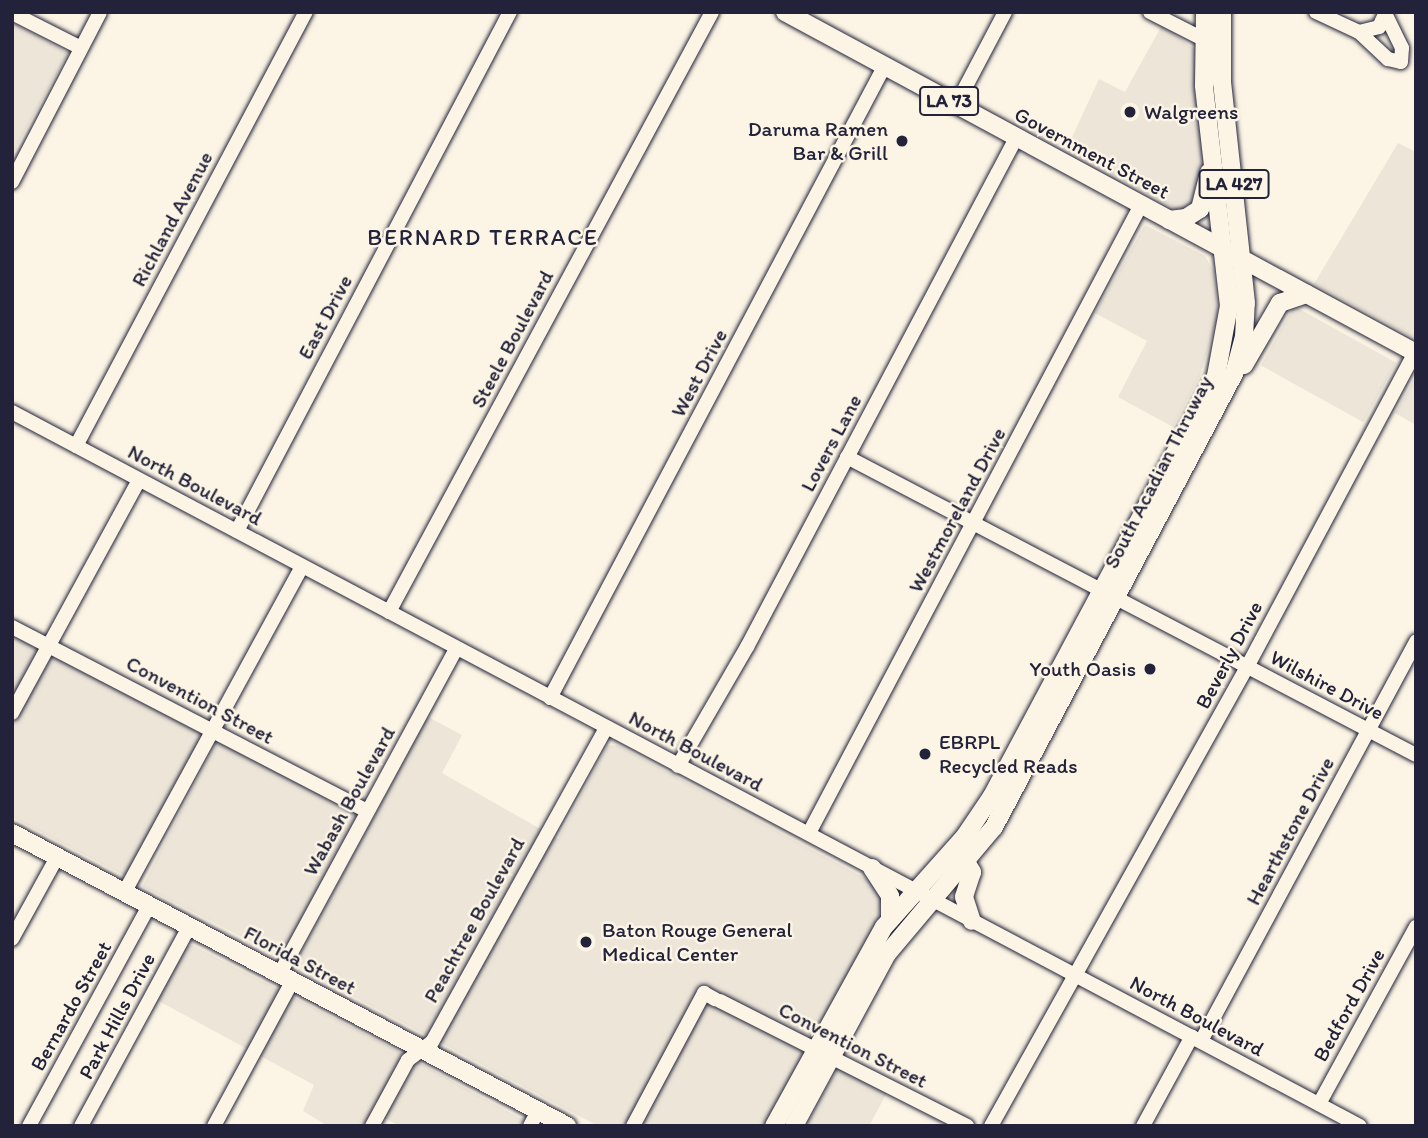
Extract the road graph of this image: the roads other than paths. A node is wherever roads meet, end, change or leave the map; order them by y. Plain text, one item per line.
1 (100, 12) edge
2 (306, 12) edge
3 (510, 12) edge
4 (712, 12) edge
5 (785, 12) edge
6 (1005, 12) edge
7 (1150, 12) edge
8 (1205, 12) edge
9 (1222, 12) edge
10 (1316, 12) edge
11 (12, 13) edge
12 (1383, 17) edge
13 (1359, 32) junction
14 (1203, 39) junction
15 (81, 48) junction
16 (884, 66) junction
17 (956, 105) junction
18 (1016, 138) junction
19 (1212, 158) junction
20 (12, 182) edge
21 (1140, 205) junction
22 (1169, 220) junction
23 (1224, 250) junction
24 (1244, 260) junction
25 (1306, 294) junction
26 (1415, 353) edge
27 (1234, 374) junction
28 (12, 412) edge
29 (76, 446) junction
30 (847, 457) junction
31 (139, 480) junction
32 (973, 523) junction
33 (237, 531) junction
34 (302, 567) junction
35 (1110, 596) junction
36 (389, 612) junction
37 (12, 627) edge
38 (1416, 641) edge
39 (49, 645) junction
40 (456, 649) junction
41 (1247, 667) junction
42 (551, 698) junction
43 (12, 713) edge
44 (606, 728) junction
45 (212, 730) junction
46 (1368, 730) junction
47 (1416, 755) edge
48 (678, 766) junction
49 (367, 811) junction
50 (12, 833) edge
51 (809, 833) junction
52 (57, 857) junction
53 (966, 862) junction
54 (872, 868) junction
55 (916, 891) junction
56 (124, 893) junction
57 (933, 900) junction
58 (149, 906) junction
59 (890, 920) junction
60 (972, 921) junction
61 (189, 927) junction
62 (1416, 927) edge
63 (12, 939) edge
64 (1077, 976) junction
65 (286, 978) junction
66 (1196, 1039) junction
67 (422, 1050) junction
68 (823, 1052) junction
69 (1319, 1104) junction
70 (534, 1118) edge
71 (29, 1126) edge
72 (81, 1126) edge
73 (214, 1126) edge
74 (372, 1126) edge
75 (567, 1126) edge
76 (633, 1126) edge
77 (774, 1126) edge
78 (794, 1126) edge
79 (967, 1126) edge
80 (991, 1126) edge
81 (1143, 1126) edge
82 (1360, 1126) edge

1 - 15 street
2 - 29 street, Richland Avenue
3 - 33 street, East Drive
4 - 36 street, Steele Boulevard
5 - 16 main road, Government Street / LA 73
6 - 17 street
7 - 14 street
8 - 14 main road, South Acadian Thruway / LA 427
9 - 24 main road, South Acadian Thruway / LA 427
10 - 13 street
11 - 15 street
12 - 13 street
12 - 13 street
14 - 19 main road, South Acadian Thruway / LA 427
15 - 20 street
16 - 17 main road, Government Street / LA 73
16 - 42 street, West Drive
17 - 18 main road, Government Street / LA 73
18 - 21 main road, Government Street / LA 73
18 - 30 street, Lovers Lane
19 - 22 main road
19 - 23 main road, South Acadian Thruway / LA 427
21 - 22 main road, Government Street / LA 73
21 - 32 street, Westmoreland Drive
22 - 23 main road, Government Street / LA 73
23 - 24 main road, Government Street / LA 73
23 - 35 main road, South Acadian Thruway
24 - 25 main road, Government Street / LA 73
24 - 27 main road, South Acadian Thruway / LA 427
25 - 26 main road, Government Street / LA 73
25 - 27 main road
26 - 41 street, Beverly Drive
27 - 35 main road, South Acadian Thruway / LA 427
28 - 29 street, North Boulevard
29 - 31 street, North Boulevard
30 - 32 street, Wilshire Drive
30 - 48 street, Lovers Lane
31 - 33 street, North Boulevard
31 - 39 street
32 - 35 street, Wilshire Drive
32 - 51 street, Westmoreland Drive
33 - 34 street, North Boulevard
34 - 36 street, North Boulevard
34 - 45 street
35 - 41 street, Wilshire Drive
35 - 53 main road, South Acadian Thruway / LA 427
35 - 55 main road, South Acadian Thruway
36 - 40 street, North Boulevard
37 - 39 street, Convention Street
38 - 46 street, Hearthstone Drive
39 - 43 street
39 - 45 street, Convention Street
40 - 42 street, North Boulevard
40 - 49 street, Wabash Boulevard
41 - 46 street, Wilshire Drive
41 - 64 street, Beverly Drive
42 - 44 street, North Boulevard
44 - 48 street, North Boulevard
44 - 67 street, Peachtree Boulevard
45 - 49 street, Convention Street
45 - 56 street
46 - 47 street, Wilshire Drive
46 - 66 street, Hearthstone Drive
48 - 51 street, North Boulevard
49 - 65 street, Wabash Boulevard
50 - 52 main road, Florida Street
51 - 54 street, North Boulevard
52 - 56 main road, Florida Street
52 - 63 street
53 - 57 main road, South Acadian Thruway / LA 427
53 - 60 main road
54 - 55 street, North Boulevard
54 - 59 main road
55 - 57 street, North Boulevard
55 - 59 main road, South Acadian Thruway
56 - 58 main road, Florida Street
57 - 60 street, North Boulevard
57 - 68 main road, South Acadian Thruway
58 - 61 main road, Florida Street
58 - 71 street, Bernardo Street
59 - 68 main road, South Acadian Thruway
60 - 64 street, North Boulevard
61 - 65 main road, Florida Street
61 - 72 street, Park Hills Drive
62 - 69 street, Bedford Drive
64 - 66 street, North Boulevard
64 - 80 street, Beverly Drive
65 - 67 main road, Florida Street
65 - 73 street, Wabash Boulevard
66 - 69 street, North Boulevard
66 - 81 street, Hearthstone Drive
67 - 70 main road, Florida Street
67 - 74 street, Peachtree Boulevard
68 - 76 street, Convention Street
68 - 77 main road
68 - 78 main road
68 - 79 street, Convention Street
69 - 82 street, North Boulevard
70 - 75 main road, Florida Street

